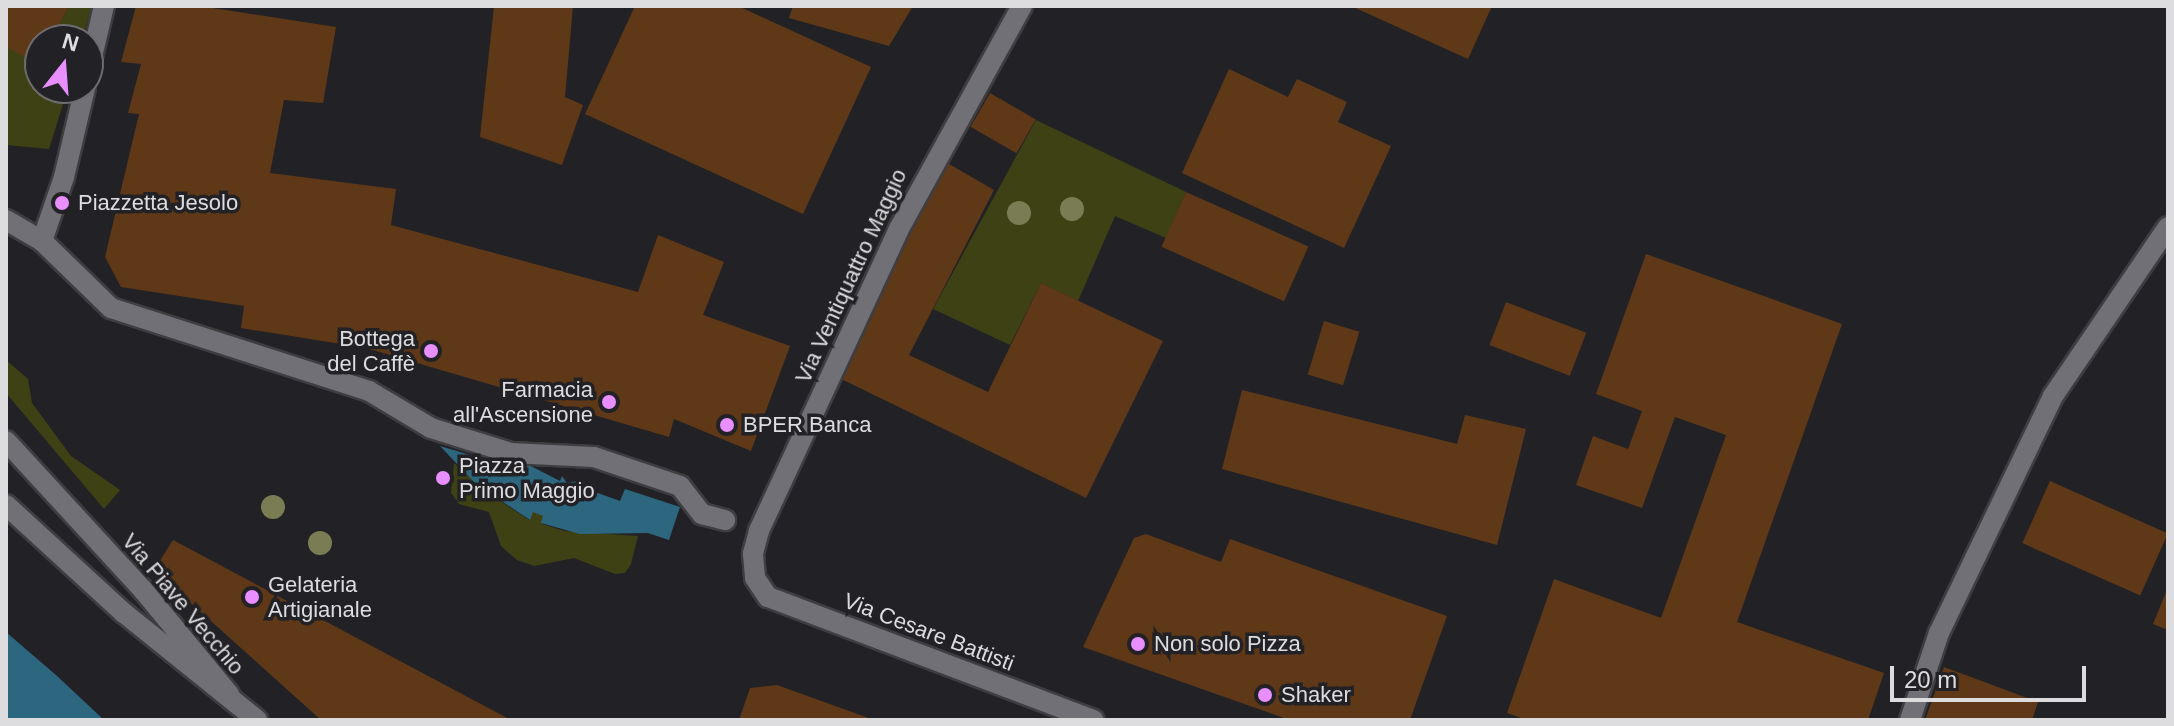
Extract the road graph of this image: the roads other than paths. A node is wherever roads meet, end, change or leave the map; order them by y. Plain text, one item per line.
1 (1022, 6) edge
2 (81, 104) edge
3 (6, 220) edge
4 (2168, 227) edge
5 (42, 241) junction
6 (6, 441) edge
7 (6, 505) edge
8 (725, 520) dead end
9 (755, 578) joint
10 (229, 694) junction
11 (257, 720) edge
12 (1094, 720) edge
13 (1910, 720) edge

1 - 9 street, Via Ventiquattro Maggio
2 - 5 street
3 - 5 street
4 - 13 street
5 - 8 street
6 - 10 street, Via Piave Vecchio
7 - 10 street, Via Piave Vecchio
9 - 12 street, Via Cesare Battisti
10 - 11 street

